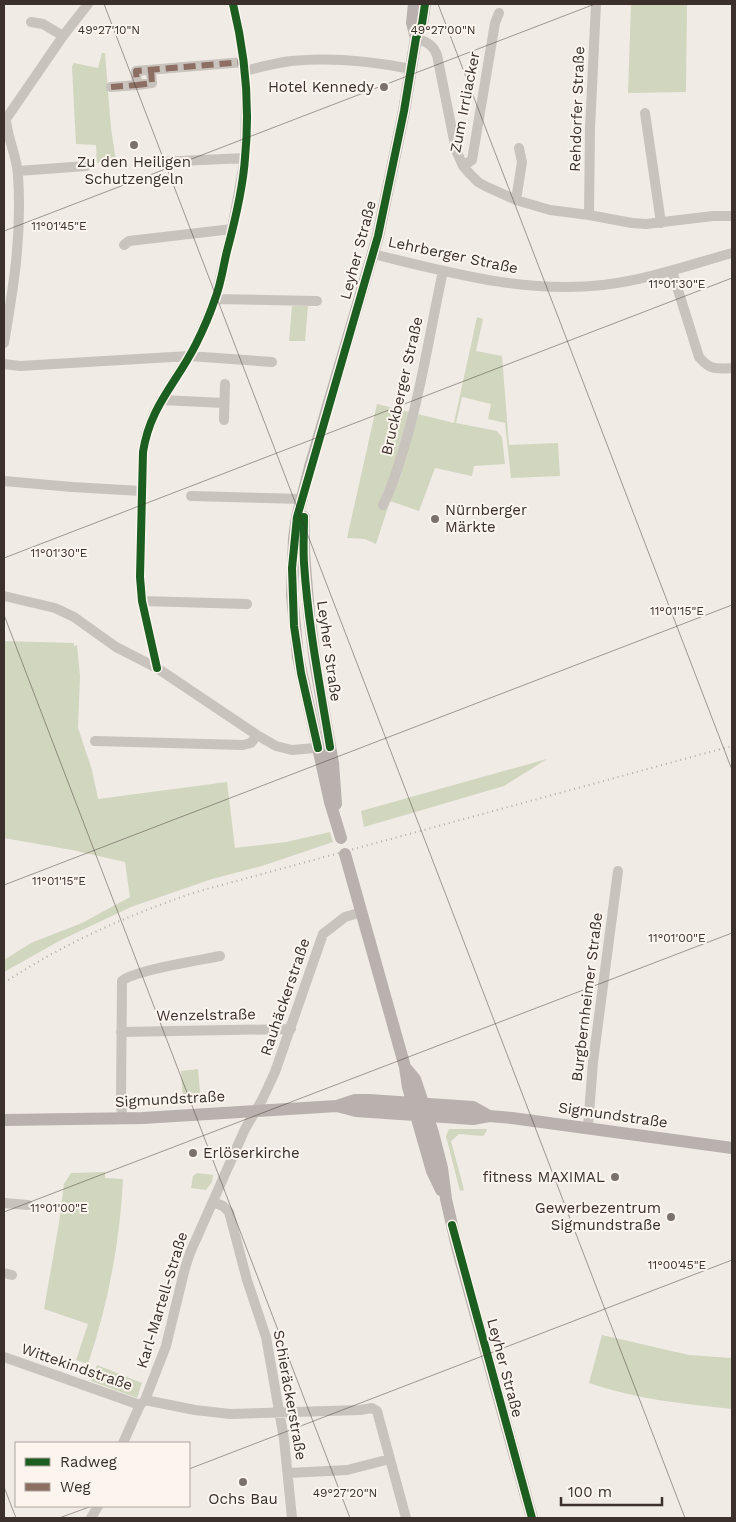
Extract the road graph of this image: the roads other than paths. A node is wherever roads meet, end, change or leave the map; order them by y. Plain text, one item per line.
1 (88, 4) edge
2 (414, 4) edge
3 (425, 4) edge
4 (596, 4) edge
5 (499, 13) dead end
6 (31, 22) dead end
7 (238, 24) dead end
8 (63, 36) junction
9 (416, 38) junction
10 (244, 66) junction
11 (411, 68) junction
12 (111, 87) dead end
13 (646, 113) dead end
14 (519, 148) dead end
15 (245, 158) junction
16 (159, 162) dead end
17 (86, 166) dead end
18 (463, 166) junction
19 (18, 171) junction
20 (516, 200) junction
21 (589, 215) junction
22 (732, 216) edge
23 (661, 223) junction
24 (232, 229) junction
25 (124, 245) dead end
26 (732, 253) edge
27 (373, 254) junction
28 (443, 271) junction
29 (672, 271) junction
30 (215, 299) junction
31 (317, 301) dead end
32 (4, 336) edge
33 (189, 356) junction
34 (272, 362) dead end
35 (4, 364) edge
36 (732, 368) edge
37 (225, 384) dead end
38 (161, 400) junction
39 (224, 403) junction
40 (224, 420) dead end
41 (4, 480) edge
42 (141, 491) junction
43 (191, 496) dead end
44 (303, 499) junction
45 (383, 505) dead end
46 (4, 596) edge
47 (142, 601) junction
48 (247, 604) dead end
49 (157, 668) junction
50 (257, 735) junction
51 (95, 741) dead end
52 (324, 748) junction
53 (340, 833) dead end
54 (345, 854) dead end
55 (618, 871) dead end
56 (362, 912) junction
57 (220, 956) dead end
58 (291, 1029) junction
59 (121, 1032) junction
60 (420, 1108) junction
61 (255, 1111) junction
62 (122, 1118) junction
63 (4, 1120) edge
64 (588, 1127) junction
65 (732, 1148) edge
66 (213, 1202) junction
67 (4, 1203) edge
68 (28, 1205) dead end
69 (4, 1357) edge
70 (143, 1402) junction
71 (279, 1413) junction
72 (123, 1442) edge
73 (390, 1460) junction
74 (289, 1473) junction
75 (97, 1507) edge
76 (91, 1518) edge
77 (292, 1518) edge
78 (406, 1518) edge
79 (532, 1518) edge

1 - 8 street
2 - 9 main road, Leyher Straße
3 - 9 main road, Leyher Straße
4 - 21 street, Rehdorfer Straße
5 - 18 street, Zum Irrliacker
6 - 8 street
7 - 10 street
8 - 19 street
9 - 11 main road, Leyher Straße
9 - 18 street
10 - 11 street
10 - 12 street
10 - 15 street
11 - 27 main road, Leyher Straße
13 - 23 street
14 - 20 street
15 - 16 street
15 - 24 street
17 - 19 street
18 - 20 street
19 - 32 street
20 - 21 street
21 - 23 street
22 - 23 street
24 - 25 street
24 - 30 street
26 - 29 street, Lehrberger Straße
27 - 28 street, Lehrberger Straße
27 - 44 main road, Leyher Straße
28 - 29 street, Lehrberger Straße
28 - 45 street, Bruckberger Straße
29 - 36 street
30 - 31 street
30 - 33 street
33 - 34 street
33 - 35 street
33 - 38 street
37 - 39 street
38 - 39 street
38 - 42 street
39 - 40 street
41 - 42 street
42 - 47 street
43 - 44 street
44 - 52 main road, Leyher Straße
46 - 49 street
47 - 48 street
47 - 49 street
49 - 50 street
50 - 51 street
50 - 52 street
52 - 53 main road, Leyher Straße
54 - 56 main road, Leyher Straße
55 - 64 street, Burgbernheimer Straße
56 - 58 street, Rauhäckerstraße
56 - 60 main road, Leyher Straße
57 - 59 street
58 - 59 street, Wenzelstraße
58 - 61 street, Rauhäckerstraße
59 - 62 street
60 - 61 main road, Sigmundstraße
60 - 64 main road, Sigmundstraße
60 - 79 main road, Leyher Straße
61 - 62 main road, Sigmundstraße
61 - 66 street, Karl-Martell-Straße
62 - 63 main road, Sigmundstraße
64 - 65 main road, Sigmundstraße
66 - 70 street, Karl-Martell-Straße
66 - 71 street, Schieräckerstraße
67 - 68 street
69 - 70 street, Wittekindstraße
70 - 71 street, Wittekindstraße
70 - 72 street, Karl-Martell-Straße
71 - 73 street, Wittekindstraße
71 - 74 street, Schieräckerstraße
73 - 74 street
73 - 78 street
74 - 77 street, Schieräckerstraße
75 - 76 street

